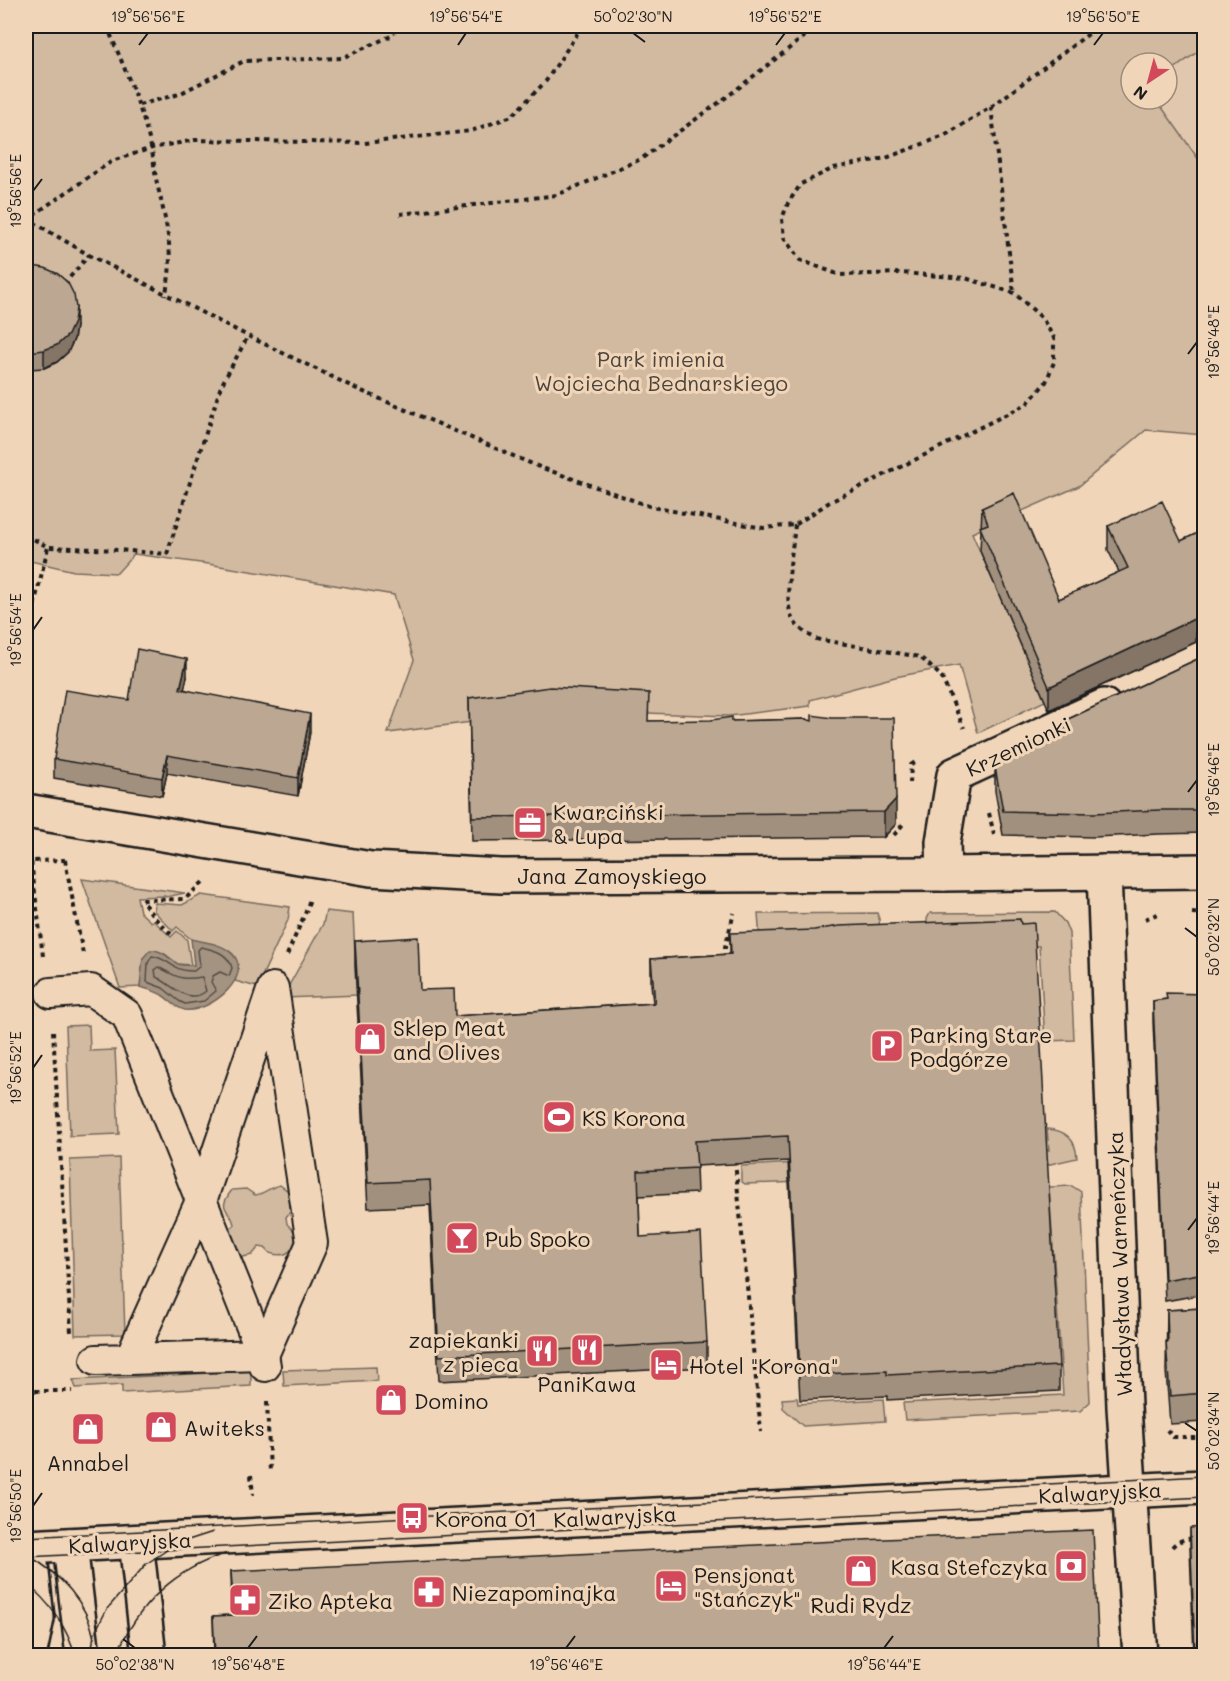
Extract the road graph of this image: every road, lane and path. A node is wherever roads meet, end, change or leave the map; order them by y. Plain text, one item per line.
1 (107, 26) edge
2 (398, 26) edge
3 (585, 26) edge
4 (818, 26) edge
5 (1099, 26) edge
6 (139, 105) junction
7 (991, 107) junction
8 (152, 148) junction
9 (400, 214) dead end
10 (26, 219) edge
11 (88, 255) junction
12 (58, 291) edge
13 (1014, 293) junction
14 (165, 296) junction
15 (248, 336) junction
16 (795, 525) junction
17 (26, 535) edge
18 (48, 548) junction
19 (26, 640) edge
20 (1130, 693) edge
21 (969, 738) dead end
22 (911, 765) dead end
23 (910, 793) dead end
24 (987, 804) dead end
25 (26, 811) edge
26 (905, 818) dead end
27 (887, 842) dead end
28 (996, 843) dead end
29 (65, 860) dead end
30 (1204, 871) edge
31 (33, 872) dead end
32 (1104, 872) junction
33 (944, 874) junction
34 (203, 882) dead end
35 (310, 898) dead end
36 (736, 903) dead end
37 (1169, 913) dead end
38 (1181, 914) dead end
39 (1204, 914) edge
40 (1143, 920) dead end
41 (171, 934) dead end
42 (41, 942) dead end
43 (81, 943) dead end
44 (292, 945) dead end
45 (726, 968) edge
46 (51, 993) joint
47 (735, 1153) edge
48 (201, 1201) junction
49 (71, 1339) dead end
50 (96, 1359) dead end
51 (130, 1359) junction
52 (265, 1374) junction
53 (72, 1380) dead end
54 (26, 1391) edge
55 (1165, 1427) dead end
56 (761, 1432) dead end
57 (1199, 1437) dead end
58 (270, 1473) dead end
59 (251, 1475) dead end
60 (1204, 1486) edge
61 (1130, 1490) junction
62 (253, 1495) dead end
63 (1204, 1538) edge
64 (136, 1542) junction
65 (70, 1545) junction
66 (27, 1547) edge
67 (1169, 1550) dead end
68 (30, 1656) edge
69 (83, 1656) edge
70 (149, 1656) edge
71 (1140, 1656) edge

1 - 6 path
2 - 6 path
3 - 8 path
4 - 9 path
5 - 7 path
6 - 8 path
7 - 13 path
7 - 13 path
8 - 10 path
8 - 14 path
10 - 11 path
11 - 12 path
11 - 14 path
13 - 16 path
14 - 15 path
15 - 16 path
15 - 18 path
16 - 21 path
17 - 18 path
18 - 19 path
20 - 33 street, Krzemionki
22 - 23 path
24 - 28 path
25 - 33 street, Jana Zamoyskiego
26 - 27 path
29 - 43 path
30 - 32 street, Jana Zamoyskiego
31 - 42 path
32 - 33 street, Jana Zamoyskiego
32 - 61 street, Władysława Warneńczyka
34 - 41 path
35 - 44 path
36 - 45 path
37 - 40 path
38 - 39 path
46 - 48 street
46 - 49 path
47 - 56 path
48 - 51 street
48 - 52 street
48 - 52 street
50 - 51 street
51 - 52 street
52 - 58 path
53 - 54 path
55 - 57 path
59 - 62 path
60 - 61 street, Kalwaryjska
61 - 64 street, Kalwaryjska
61 - 71 street, Władysława Warneńczyka
63 - 67 path
64 - 65 street, Kalwaryjska
64 - 70 street
65 - 66 street, Kalwaryjska
65 - 69 street
66 - 68 street

